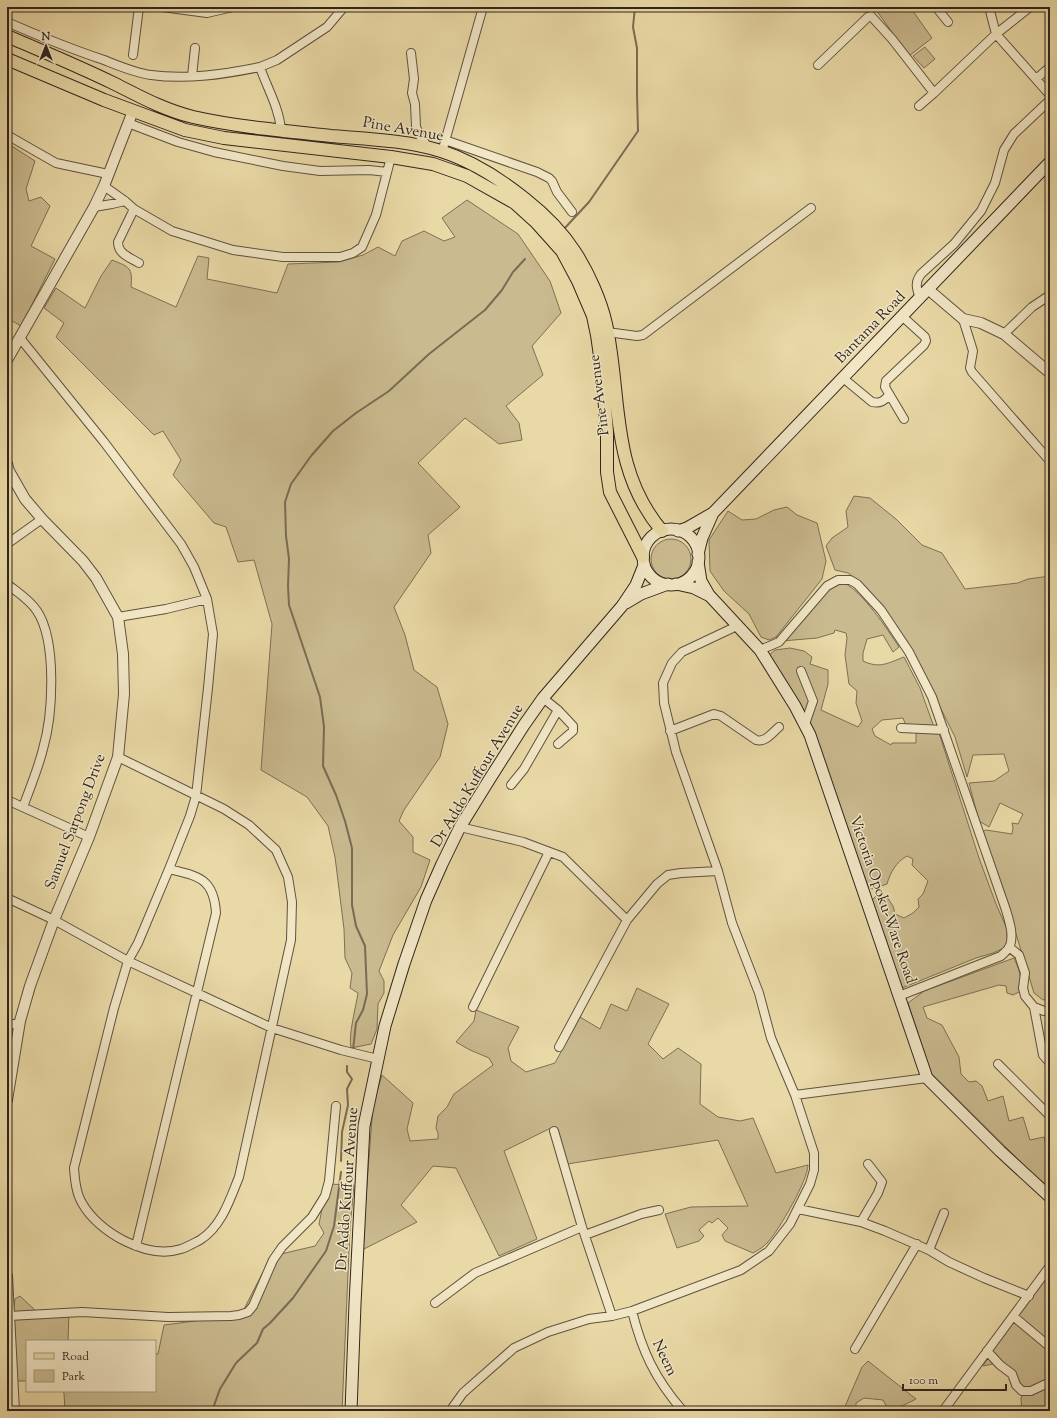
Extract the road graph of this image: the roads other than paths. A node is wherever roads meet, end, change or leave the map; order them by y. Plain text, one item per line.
1 (139, 7) edge
2 (162, 7) edge
3 (232, 7) edge
4 (344, 7) edge
5 (484, 7) edge
6 (936, 7) edge
7 (988, 7) edge
8 (1030, 7) edge
9 (7, 22) edge
10 (948, 22) dead end
11 (996, 34) junction
12 (7, 36) edge
13 (195, 48) dead end
14 (411, 53) dead end
15 (133, 55) dead end
16 (7, 59) edge
17 (818, 65) dead end
18 (260, 66) junction
19 (1050, 67) edge
20 (192, 76) junction
21 (1036, 79) junction
22 (934, 93) junction
23 (1050, 95) edge
24 (1050, 100) edge
25 (919, 106) dead end
26 (133, 111) junction
27 (128, 123) junction
28 (281, 130) junction
29 (7, 135) edge
30 (443, 146) junction
31 (429, 148) junction
32 (391, 157) junction
33 (1050, 162) edge
34 (387, 172) junction
35 (108, 174) junction
36 (104, 186) junction
37 (125, 201) junction
38 (94, 208) junction
39 (811, 208) dead end
40 (134, 209) junction
41 (572, 212) dead end
42 (139, 263) dead end
43 (928, 290) junction
44 (1050, 295) edge
45 (920, 299) junction
46 (903, 317) junction
47 (963, 319) junction
48 (607, 332) junction
49 (1004, 334) junction
50 (20, 338) junction
51 (7, 360) edge
52 (1050, 373) edge
53 (843, 378) junction
54 (889, 395) junction
55 (904, 419) dead end
56 (1050, 461) edge
57 (7, 464) edge
58 (713, 513) junction
59 (42, 519) junction
60 (678, 530) junction
61 (662, 531) junction
62 (7, 544) edge
63 (698, 558) junction
64 (643, 561) junction
65 (7, 584) edge
66 (672, 584) junction
67 (709, 595) junction
68 (207, 599) junction
69 (622, 606) junction
70 (118, 617) junction
71 (737, 626) junction
72 (760, 650) junction
73 (801, 672) dead end
74 (543, 698) junction
75 (558, 710) junction
76 (805, 724) junction
77 (779, 727) dead end
78 (901, 728) dead end
79 (944, 730) junction
80 (670, 731) junction
81 (558, 744) dead end
82 (118, 757) junction
83 (511, 785) dead end
84 (196, 796) junction
85 (7, 800) edge
86 (23, 807) junction
87 (460, 827) junction
88 (89, 837) junction
89 (549, 852) junction
90 (170, 869) junction
91 (718, 871) junction
92 (7, 898) edge
93 (54, 920) junction
94 (627, 920) junction
95 (1010, 947) junction
96 (128, 961) junction
97 (197, 992) junction
98 (899, 996) junction
99 (473, 1007) dead end
100 (1034, 1007) junction
101 (1050, 1010) edge
102 (7, 1023) edge
103 (19, 1025) junction
104 (272, 1028) junction
105 (559, 1047) dead end
106 (378, 1059) junction
107 (1050, 1063) edge
108 (998, 1064) dead end
109 (928, 1078) junction
110 (795, 1095) junction
111 (7, 1099) edge
112 (336, 1106) dead end
113 (1050, 1116) edge
114 (554, 1131) dead end
115 (868, 1164) dead end
116 (1050, 1197) edge
117 (798, 1209) junction
118 (660, 1210) dead end
119 (944, 1213) dead end
120 (861, 1222) junction
121 (583, 1231) junction
122 (917, 1244) junction
123 (136, 1246) junction
124 (929, 1250) junction
125 (1050, 1266) edge
126 (7, 1276) edge
127 (1028, 1296) junction
128 (435, 1303) dead end
129 (632, 1311) junction
130 (9, 1316) junction
131 (612, 1316) junction
132 (1014, 1316) junction
133 (1050, 1347) edge
134 (855, 1349) dead end
135 (987, 1351) junction
136 (1050, 1382) edge
137 (14, 1411) edge
138 (351, 1411) edge
139 (450, 1411) edge
140 (683, 1411) edge
141 (943, 1411) edge

1 - 15 street
2 - 3 street
4 - 18 street
5 - 30 street
6 - 10 street
7 - 11 street
8 - 11 street
9 - 20 street
11 - 21 street
11 - 22 street
12 - 28 main road, Pine Avenue
13 - 20 street
14 - 31 street
16 - 26 main road
17 - 22 street
18 - 20 street
18 - 28 street
19 - 21 street
21 - 23 street
22 - 25 street
24 - 45 street
26 - 27 street
26 - 32 main road
27 - 34 street
27 - 35 street
28 - 31 main road, Pine Avenue
29 - 35 street
30 - 31 main road, Pine Avenue
30 - 41 street
30 - 48 main road, Pine Avenue
32 - 34 street
32 - 64 main road
33 - 43 main road, Bantama Road
34 - 40 street
35 - 36 street
36 - 37 street
36 - 38 street
37 - 38 street
37 - 40 street
38 - 50 street
39 - 48 street
40 - 42 street
43 - 45 main road, Bantama Road
43 - 47 street
44 - 49 street
45 - 46 main road, Bantama Road
46 - 53 main road, Bantama Road
46 - 54 street
47 - 49 street
47 - 56 street
48 - 61 main road, Pine Avenue
49 - 52 street
50 - 51 street
50 - 68 street
53 - 54 street
53 - 58 main road, Bantama Road
54 - 55 street
57 - 59 street, Samuel Sarpong Drive
58 - 60 main road
58 - 63 main road
59 - 62 street
59 - 70 street, Samuel Sarpong Drive
60 - 61 main road
60 - 63 main road
61 - 64 main road
63 - 66 main road
63 - 67 main road
64 - 66 main road
64 - 69 main road
65 - 86 street
66 - 67 main road
66 - 69 main road
67 - 71 main road, Victoria Opoku-Ware Road
68 - 70 street
68 - 84 street
69 - 74 main road, Dr Addo Kuffour Avenue
70 - 82 street, Samuel Sarpong Drive
71 - 72 main road, Victoria Opoku-Ware Road
71 - 80 street
72 - 76 main road, Victoria Opoku-Ware Road
72 - 79 street
73 - 76 street
74 - 75 street
74 - 87 main road, Dr Addo Kuffour Avenue
75 - 81 street
75 - 83 street
76 - 98 main road, Victoria Opoku-Ware Road
77 - 80 street
78 - 79 street
79 - 95 street
80 - 91 street
82 - 84 street
82 - 88 street, Samuel Sarpong Drive
84 - 90 street
84 - 104 street
85 - 86 street
86 - 88 street
87 - 89 street
87 - 106 main road, Dr Addo Kuffour Avenue
88 - 93 street, Samuel Sarpong Drive
89 - 94 street
89 - 99 street
90 - 96 street
90 - 97 street
91 - 94 street
91 - 110 street
92 - 93 street
93 - 96 street
93 - 103 street, Samuel Sarpong Drive
94 - 105 street
95 - 98 street
95 - 100 street
96 - 97 street
96 - 123 street
97 - 104 street
97 - 123 street
98 - 109 main road, Victoria Opoku-Ware Road
100 - 101 street
100 - 107 street
102 - 103 street
103 - 111 street, Samuel Sarpong Drive
104 - 106 street
104 - 123 street
106 - 138 main road, Dr Addo Kuffour Avenue
108 - 113 street
109 - 110 street
109 - 116 main road, Victoria Opoku-Ware Road
110 - 117 street
112 - 130 street
114 - 121 street
115 - 120 street
117 - 120 street
117 - 129 street
118 - 121 street
119 - 124 street
120 - 122 street
121 - 128 street
121 - 131 street
122 - 124 street
122 - 134 street
124 - 127 street
125 - 127 street
126 - 130 street
127 - 132 street
129 - 131 street
129 - 140 street, Neem
130 - 137 street
131 - 139 street
132 - 133 street
132 - 135 street
135 - 136 street
135 - 141 street

